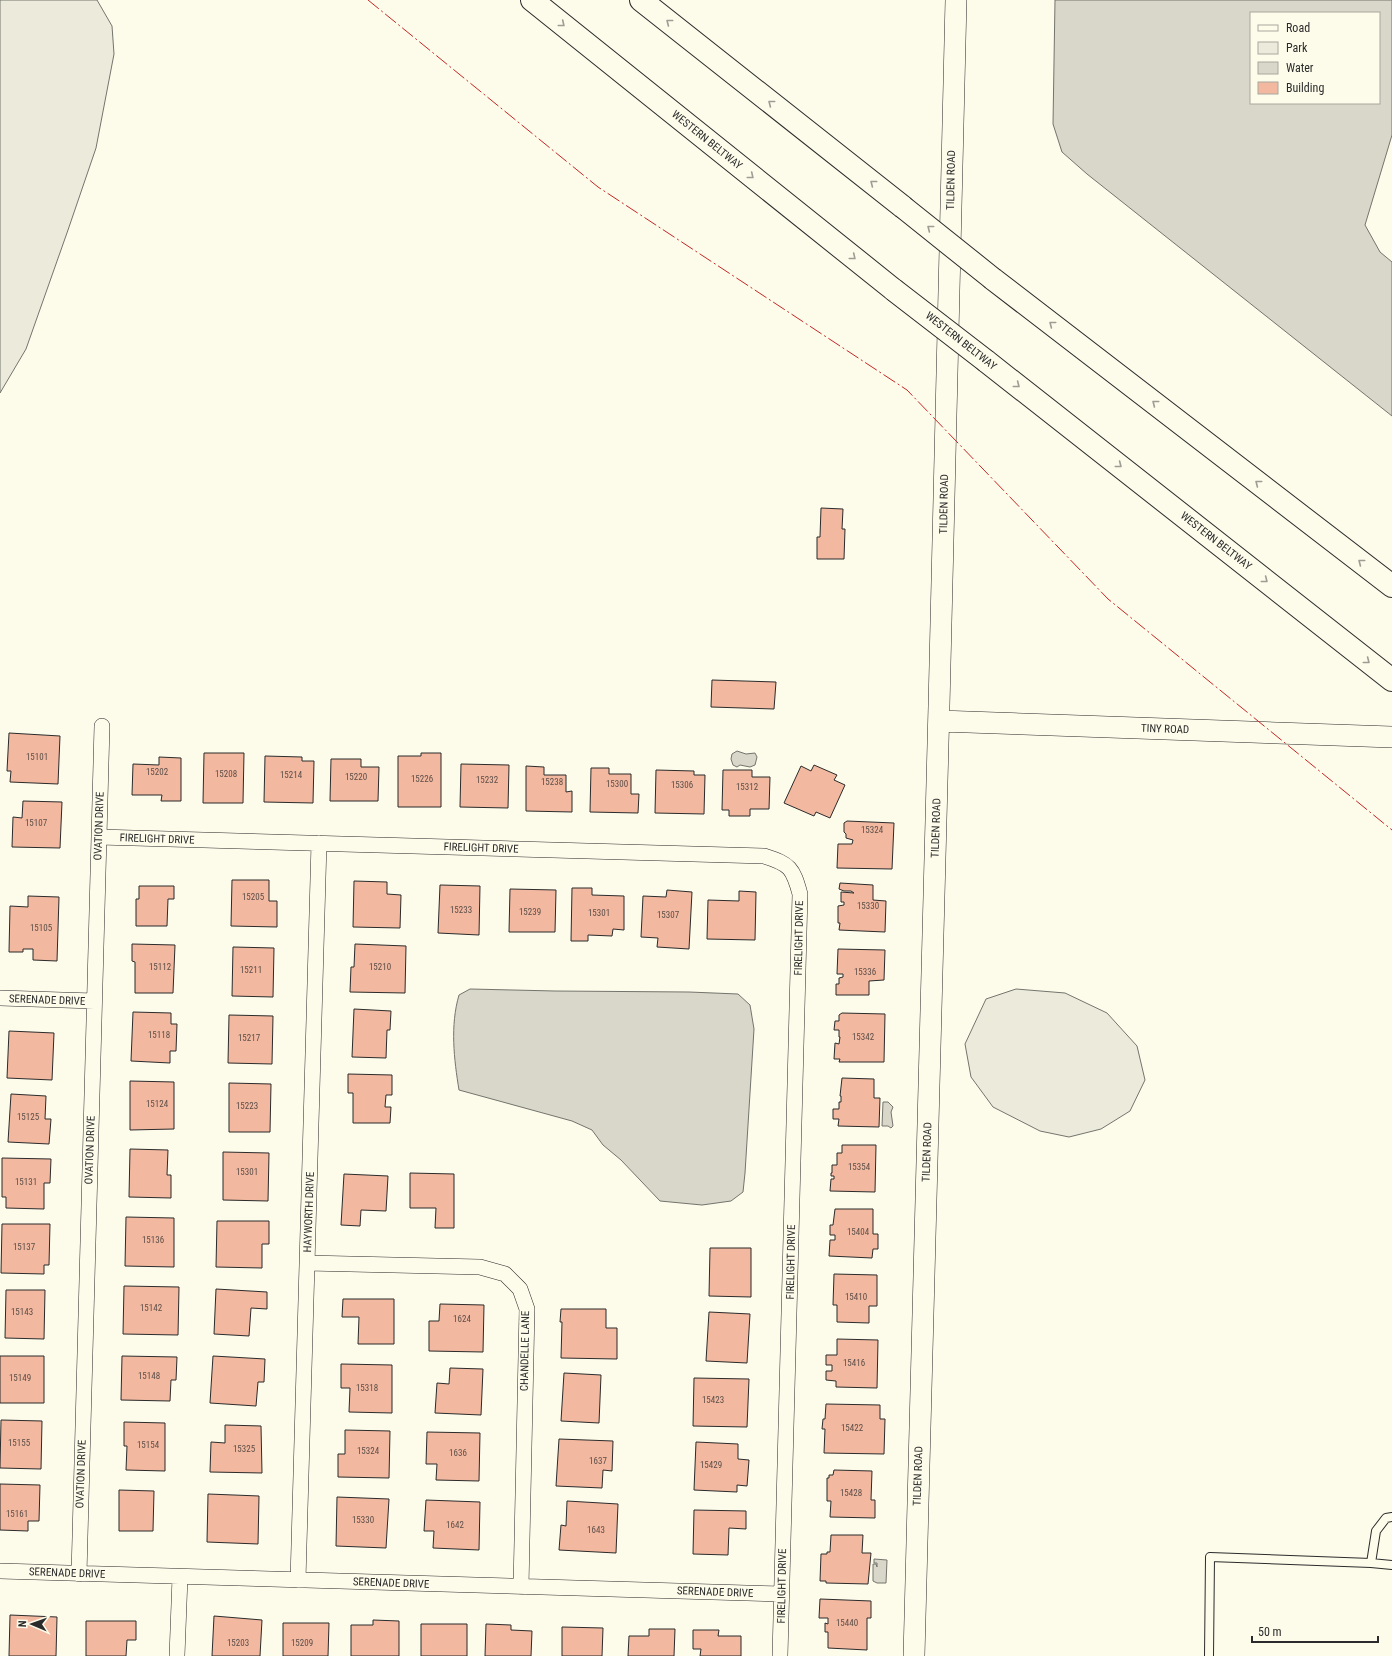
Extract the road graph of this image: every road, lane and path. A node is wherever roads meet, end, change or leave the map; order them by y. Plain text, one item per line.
1 (532, 0) edge
2 (641, 0) edge
3 (956, 0) edge
4 (1392, 586) edge
5 (1392, 680) edge
6 (939, 721) junction
7 (102, 726) dead end
8 (1392, 737) edge
9 (99, 837) junction
10 (319, 843) junction
11 (0, 998) edge
12 (94, 1001) junction
13 (307, 1263) junction
14 (1392, 1517) edge
15 (1371, 1563) junction
16 (1392, 1565) edge
17 (0, 1572) edge
18 (79, 1574) junction
19 (180, 1577) junction
20 (298, 1580) junction
21 (521, 1587) junction
22 (782, 1594) junction
23 (177, 1656) edge
24 (780, 1656) edge
25 (914, 1656) edge
26 (1209, 1656) edge

1 -> 5 highway, WESTERN BELTWAY, bridge
4 -> 2 highway, bridge
3 - 6 street, TILDEN ROAD
6 - 8 street, TINY ROAD
6 - 25 street, TILDEN ROAD
7 - 9 street, OVATION DRIVE
9 - 10 street, FIRELIGHT DRIVE
9 - 12 street, OVATION DRIVE
10 - 13 street, HAYWORTH DRIVE
10 - 22 street, FIRELIGHT DRIVE
11 - 12 street, SERENADE DRIVE
12 - 18 street, OVATION DRIVE
13 - 20 street, HAYWORTH DRIVE
13 - 21 street, CHANDELLE LANE
14 - 15 lane
15 - 16 lane
15 - 26 lane
17 - 18 street, SERENADE DRIVE
18 - 19 street, SERENADE DRIVE
19 - 20 street, SERENADE DRIVE
19 - 23 street
20 - 21 street, SERENADE DRIVE
21 - 22 street, SERENADE DRIVE
22 - 24 street, FIRELIGHT DRIVE

